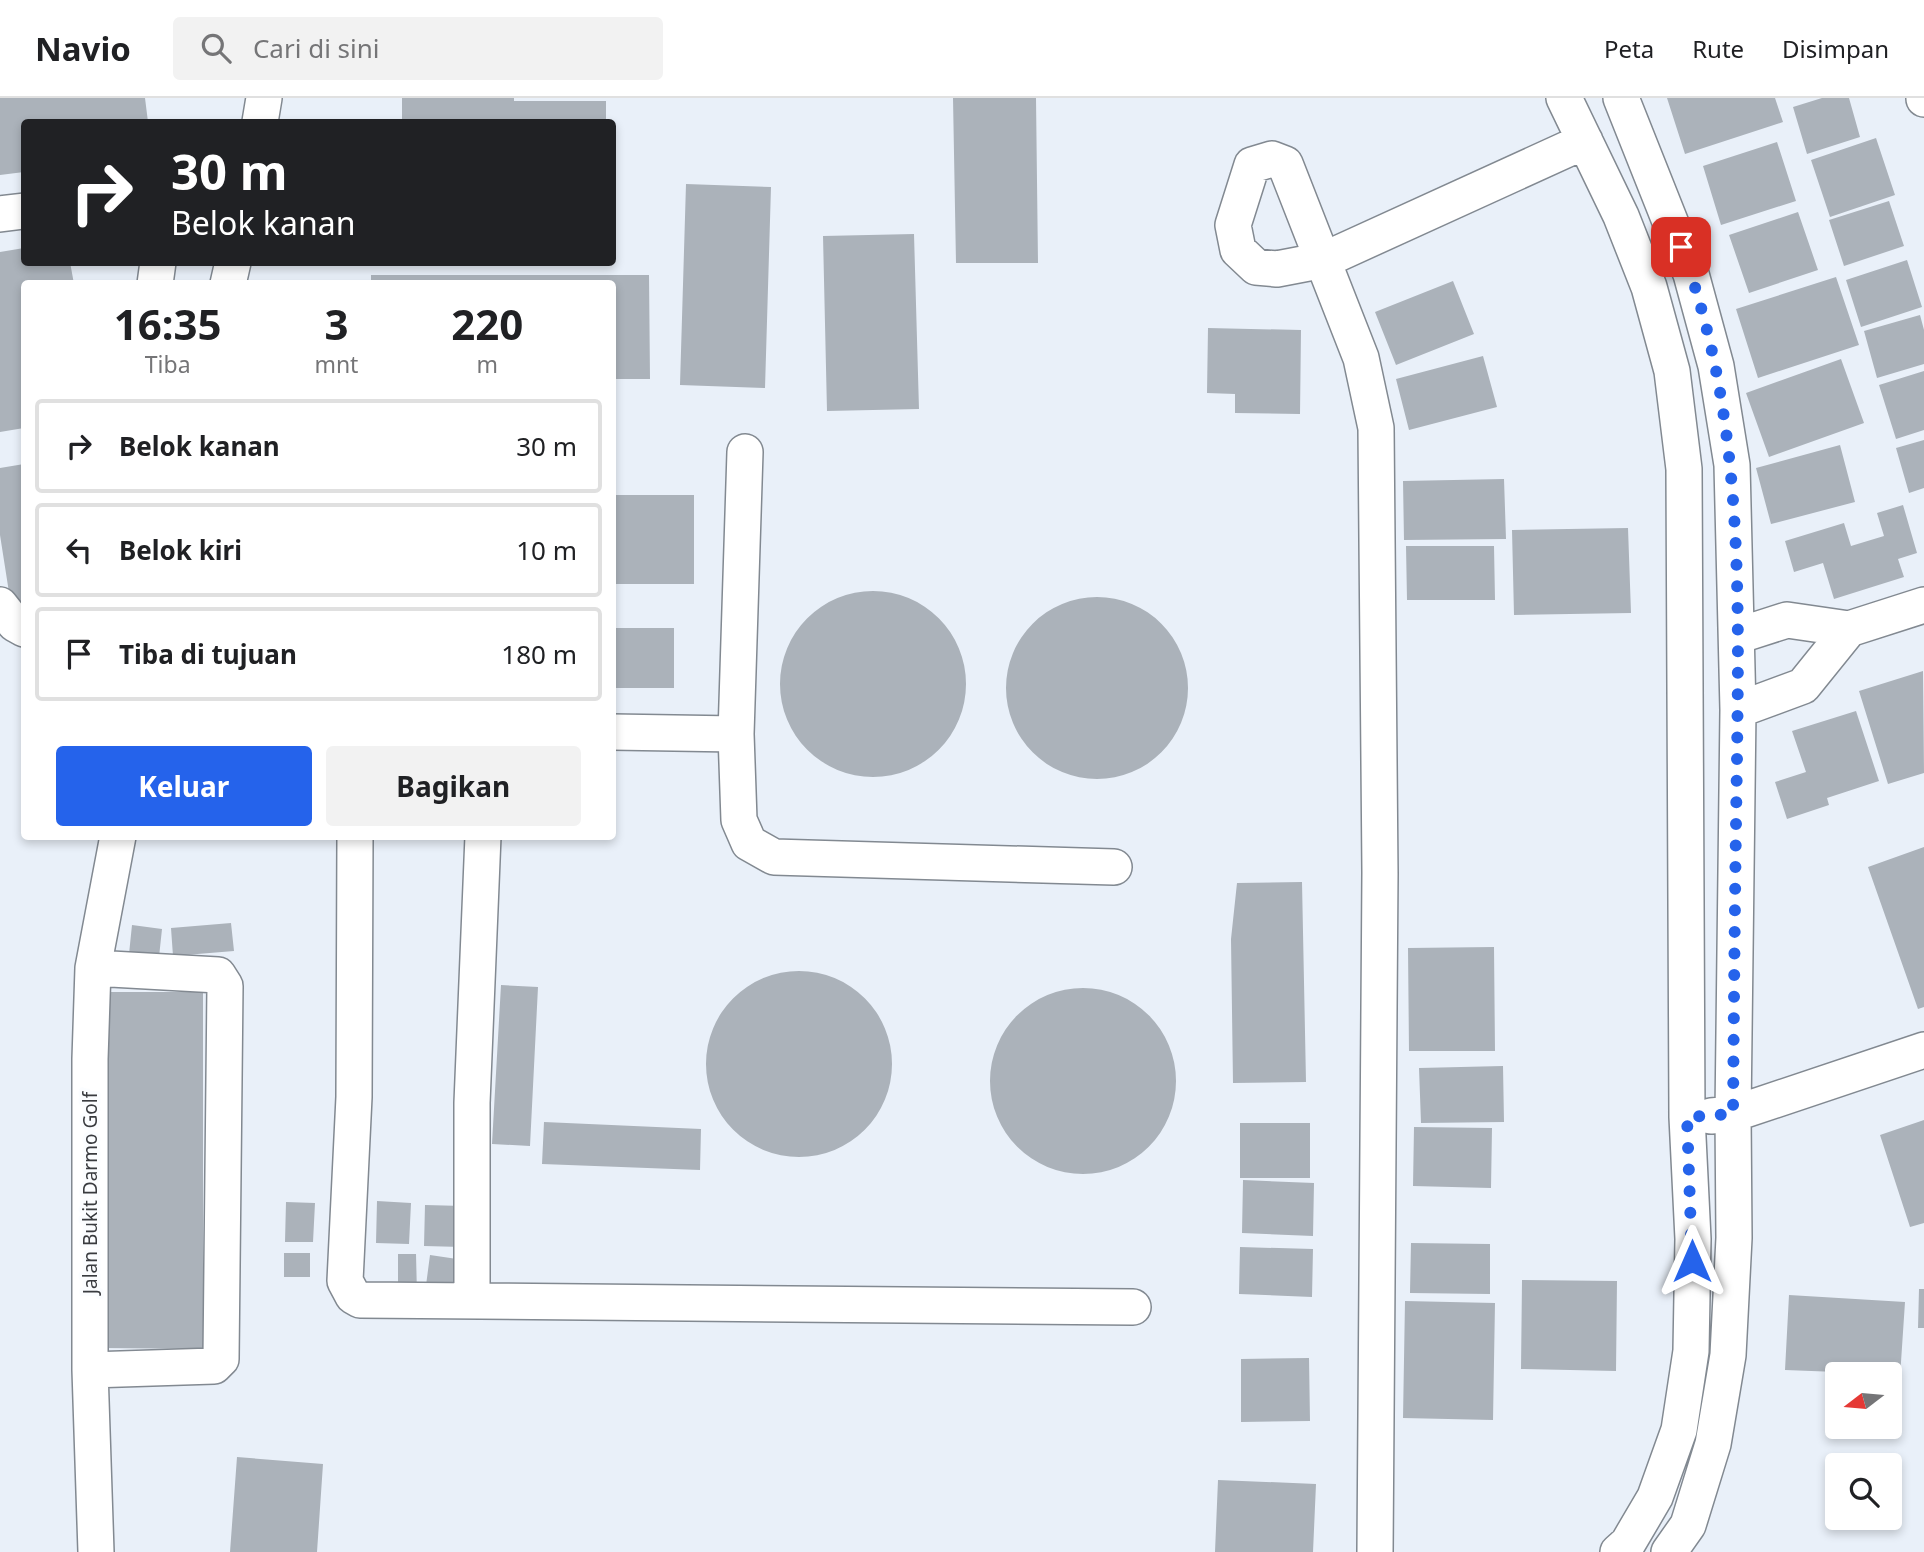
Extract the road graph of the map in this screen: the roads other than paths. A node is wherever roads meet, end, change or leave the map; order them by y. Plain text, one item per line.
1 (264, 98) edge
2 (1564, 98) edge
3 (1621, 98) edge
4 (260, 119) edge
5 (1585, 141) junction
6 (21, 211) edge
7 (0, 214) edge
8 (745, 452) dead end
9 (0, 605) edge
10 (1924, 605) edge
11 (21, 627) edge
12 (1849, 629) junction
13 (1737, 636) junction
14 (1738, 710) junction
15 (616, 732) edge
16 (736, 734) junction
17 (117, 840) edge
18 (355, 840) edge
19 (483, 840) edge
20 (1114, 867) dead end
21 (93, 968) junction
22 (1924, 1050) edge
23 (1733, 1114) junction
24 (1687, 1117) junction
25 (472, 1301) junction
26 (1133, 1307) dead end
27 (90, 1370) junction
28 (1685, 1543) edge
29 (96, 1552) edge
30 (1374, 1552) edge
31 (1618, 1552) edge

1 - 4 street
2 - 5 street
3 - 13 street
5 - 24 street
5 - 30 street
6 - 7 street
8 - 16 street
9 - 11 street
10 - 12 street
12 - 13 street
12 - 14 street
13 - 14 street
14 - 23 street
15 - 16 street
16 - 20 street
17 - 21 street, Jalan Bukit Darmo Golf
18 - 25 street
19 - 25 street
21 - 27 street, Jalan Bukit Darmo Golf
21 - 27 street
22 - 23 street
23 - 24 street
23 - 28 street
24 - 31 street
25 - 26 street
27 - 29 street, Jalan Bukit Darmo Golf

